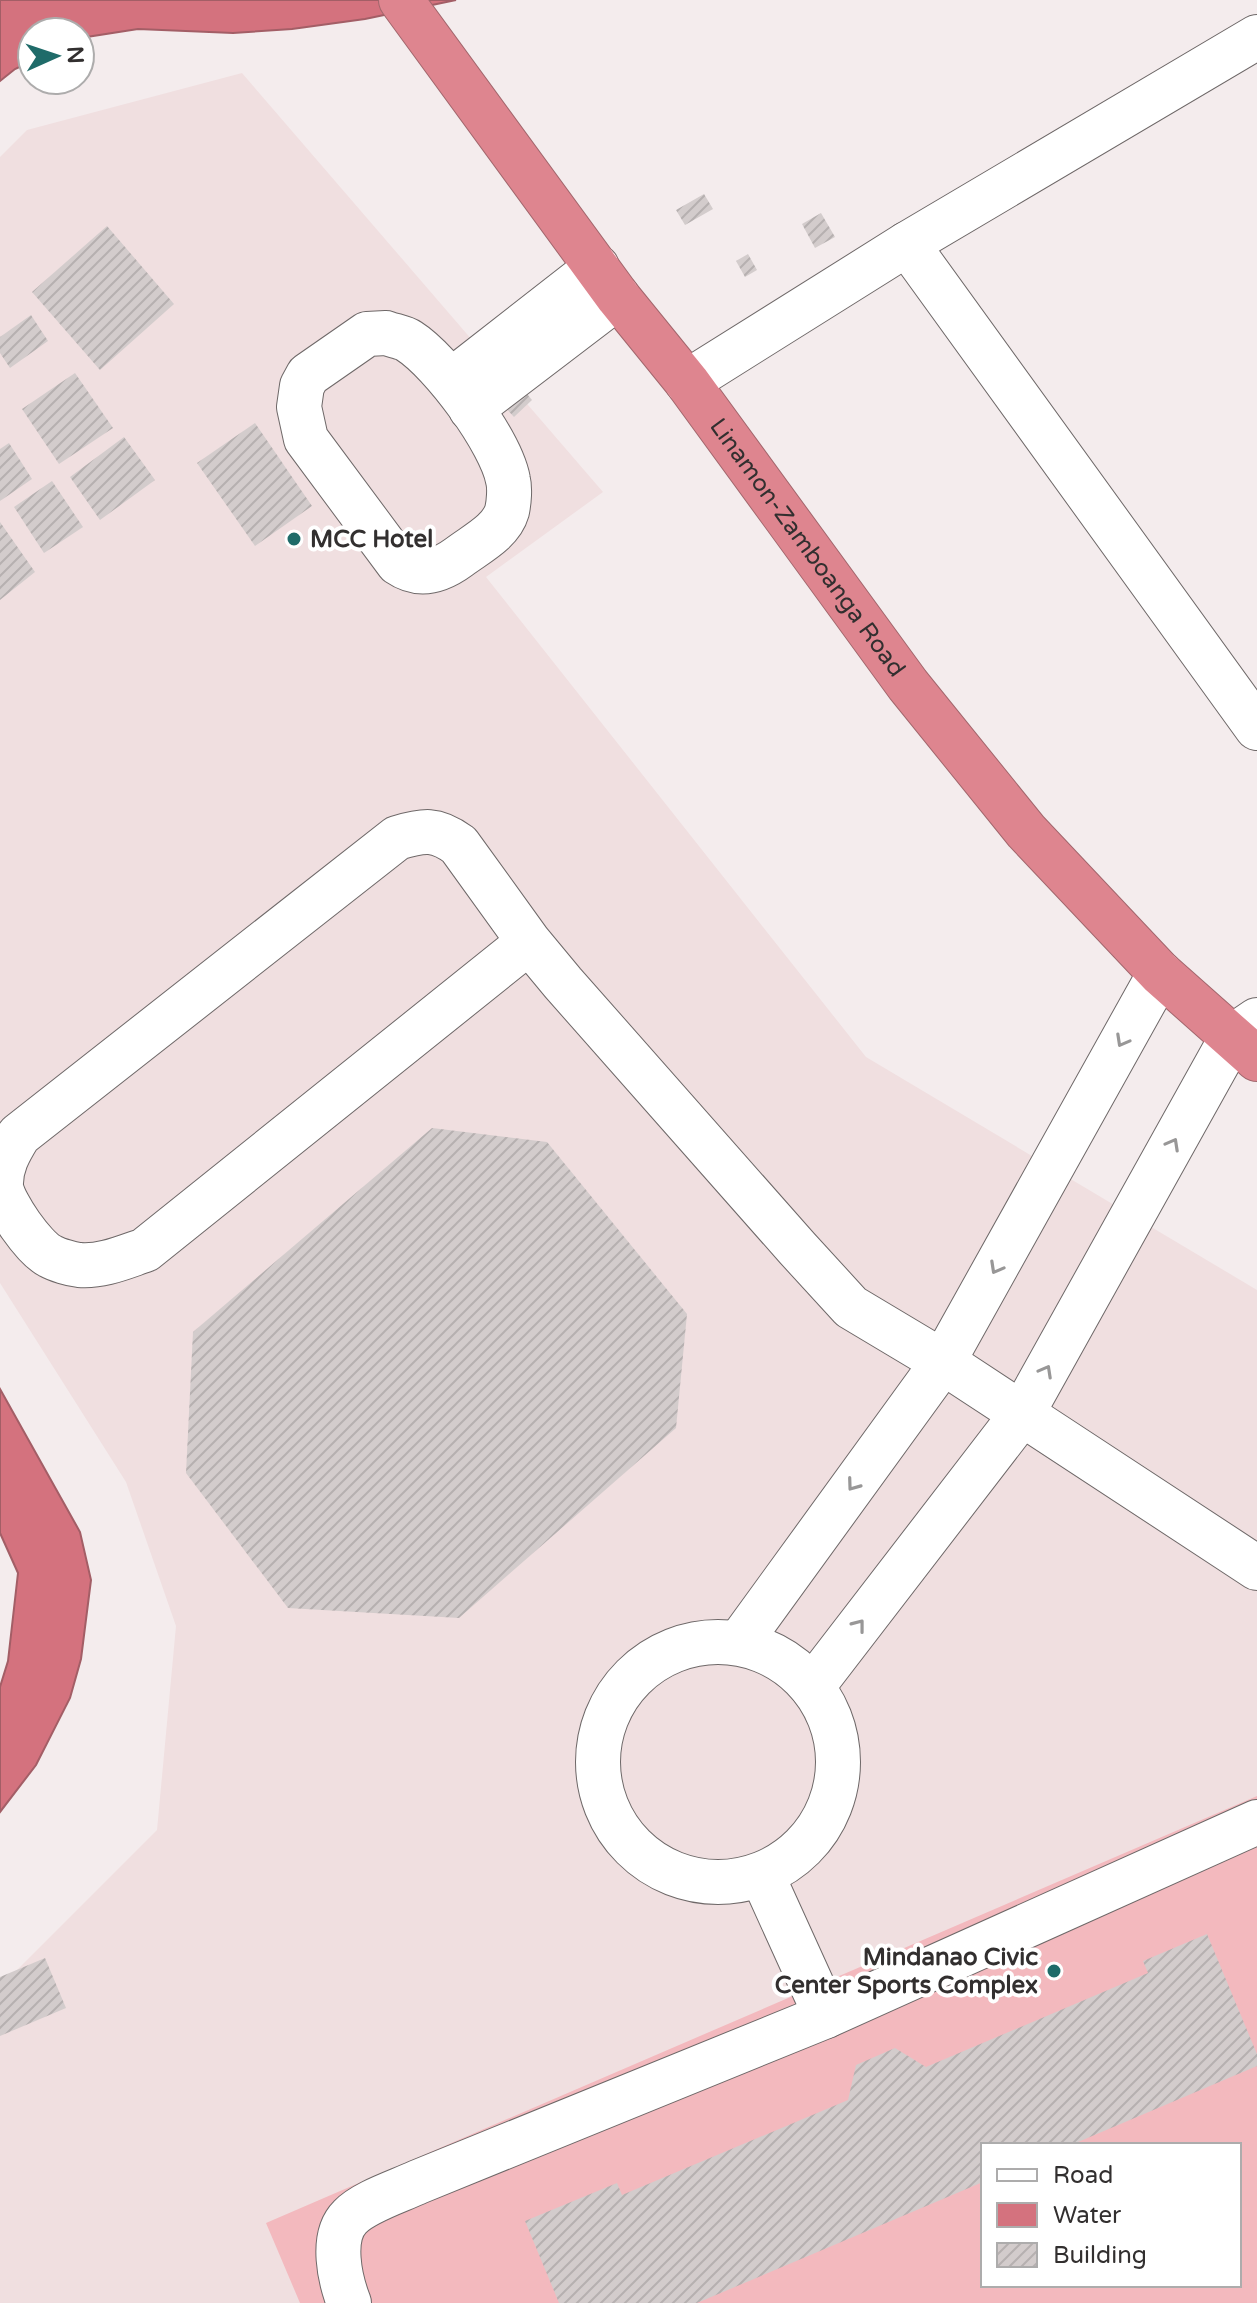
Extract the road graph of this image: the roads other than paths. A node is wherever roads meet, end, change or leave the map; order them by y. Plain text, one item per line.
1 (401, 0) edge
2 (1257, 37) edge
3 (907, 244) junction
4 (608, 282) junction
5 (687, 382) junction
6 (461, 395) junction
7 (1257, 728) edge
8 (529, 942) junction
9 (1160, 973) junction
10 (1249, 1039) edge
11 (943, 1362) junction
12 (1022, 1414) junction
13 (1257, 1568) edge
14 (739, 1643) junction
15 (812, 1687) junction
16 (1257, 1822) edge
17 (762, 1875) junction
18 (826, 2016) junction
19 (349, 2303) edge

1 - 4 highway, Linamon-Zamboanga Road
2 - 3 lane
3 - 5 lane
3 - 7 lane
4 - 5 highway, Linamon-Zamboanga Road
4 - 6 lane
5 - 9 highway, Linamon-Zamboanga Road
6 - 6 lane
8 - 8 lane
8 - 11 lane
9 - 10 highway, Linamon-Zamboanga Road
9 -> 11 lane
12 -> 10 lane
11 - 12 lane
11 -> 14 lane
12 - 13 lane
15 -> 12 lane
14 - 15 lane
14 - 17 lane
15 - 17 lane
16 - 18 lane
17 - 18 lane
18 - 19 lane

